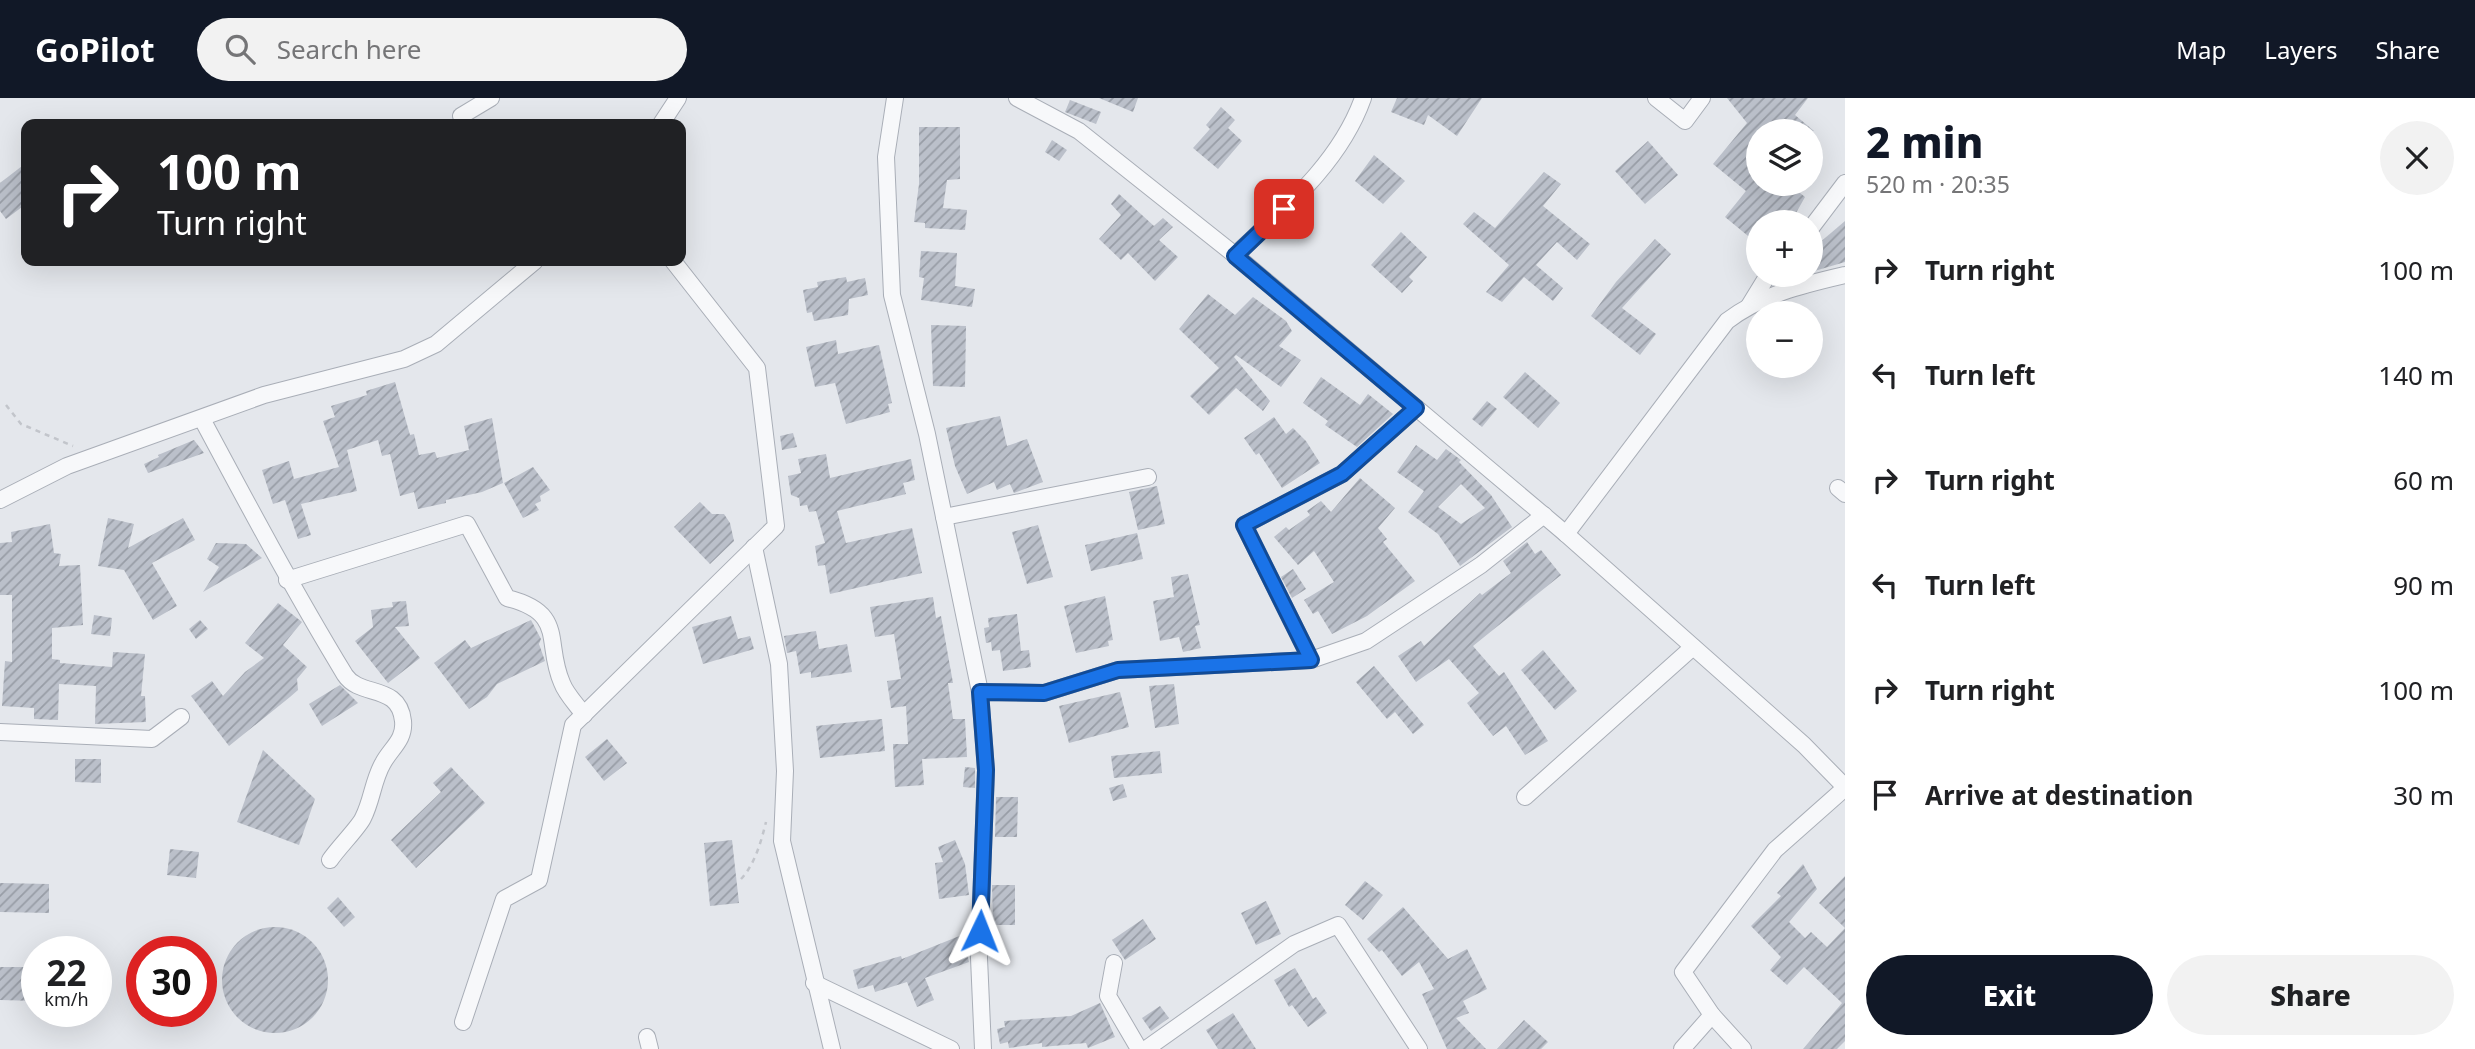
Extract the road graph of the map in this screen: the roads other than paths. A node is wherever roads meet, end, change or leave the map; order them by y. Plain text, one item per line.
1 (491, 98) edge
2 (678, 98) edge
3 (895, 98) edge
4 (1017, 98) edge
5 (1363, 98) edge
6 (1656, 98) edge
7 (1702, 98) edge
8 (461, 116) dead end
9 (664, 119) edge
10 (1845, 183) edge
11 (1823, 212) edge
12 (1235, 256) junction
13 (529, 266) edge
14 (677, 266) edge
15 (1845, 275) edge
16 (1759, 301) edge
17 (1746, 308) edge
18 (1416, 408) junction
19 (202, 419) junction
20 (1148, 477) dead end
21 (0, 499) edge
22 (1544, 515) junction
23 (944, 517) junction
24 (1566, 534) junction
25 (754, 547) junction
26 (287, 580) junction
27 (1693, 647) junction
28 (1311, 660) junction
29 (980, 692) junction
30 (584, 715) junction
31 (181, 716) dead end
32 (0, 732) edge
33 (1845, 788) edge
34 (1525, 797) dead end
35 (330, 860) dead end
36 (1114, 963) dead end
37 (814, 983) junction
38 (1712, 1015) junction
39 (463, 1022) dead end
40 (831, 1049) edge
41 (951, 1049) edge
42 (983, 1049) edge
43 (1139, 1049) edge
44 (1146, 1049) edge
45 (1419, 1049) edge
46 (1682, 1049) edge
47 (1743, 1049) edge

1 - 8 street
2 - 9 street
3 - 23 street
4 - 12 street
5 - 12 street
6 - 7 street
10 - 11 street
12 - 18 street
13 - 19 street
14 - 25 street
15 - 16 street
17 - 24 street
18 - 22 street
18 - 28 street
19 - 21 street
19 - 26 street
20 - 23 street
22 - 24 street
22 - 28 street
23 - 29 street
24 - 27 street
25 - 30 street
25 - 37 street
26 - 30 street
26 - 35 street
27 - 33 street
27 - 34 street
28 - 29 street
29 - 42 street
30 - 39 street
31 - 32 street
33 - 38 street
36 - 43 street
37 - 40 street
37 - 41 street
38 - 46 street
38 - 47 street
44 - 45 street

